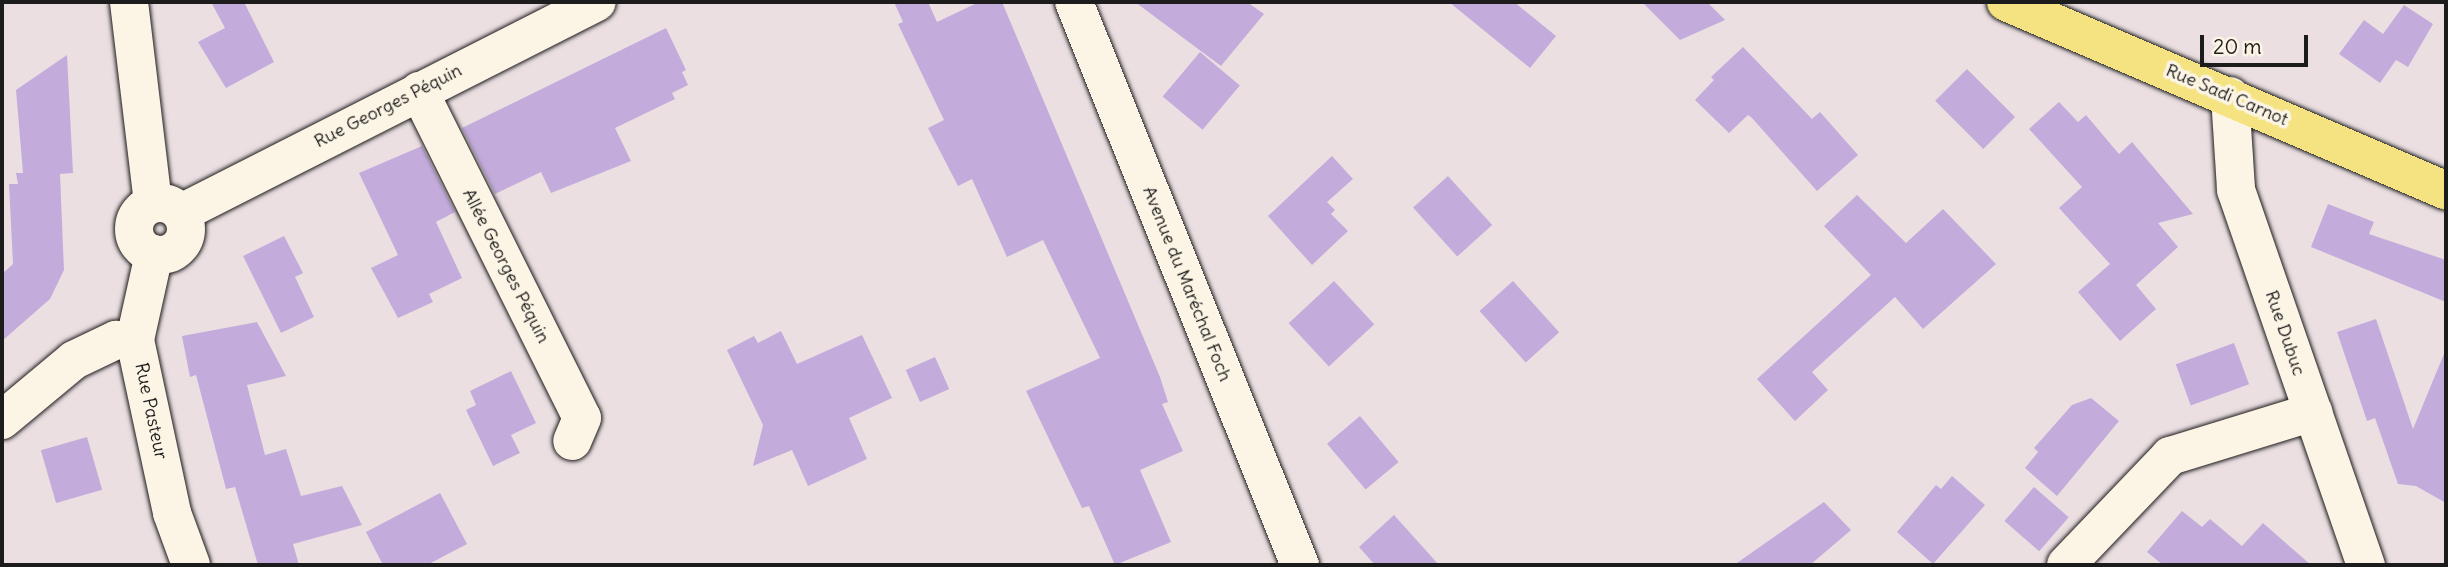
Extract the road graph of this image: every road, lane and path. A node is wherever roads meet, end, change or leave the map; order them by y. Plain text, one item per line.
1 (130, 2) edge
2 (597, 2) edge
3 (1074, 2) edge
4 (2006, 2) edge
5 (419, 91) junction
6 (2230, 96) junction
7 (2446, 191) edge
8 (167, 208) junction
9 (135, 340) junction
10 (2313, 412) junction
11 (2, 421) edge
12 (572, 441) dead end
13 (191, 565) edge
14 (1300, 565) edge
15 (2066, 565) edge
16 (2366, 565) edge

1 - 8 street
2 - 5 street, Rue Georges Péquin
3 - 14 street, Avenue du Maréchal Foch
4 - 6 main road, Rue Sadi Carnot
5 - 8 street, Rue Georges Péquin
5 - 12 street, Allée Georges Péquin
6 - 7 main road, Rue Sadi Carnot
6 - 10 street, Rue Dubuc
8 - 9 street, Rue Pasteur
9 - 11 street
9 - 13 street, Rue Pasteur
10 - 15 street
10 - 16 street, Rue Dubuc

